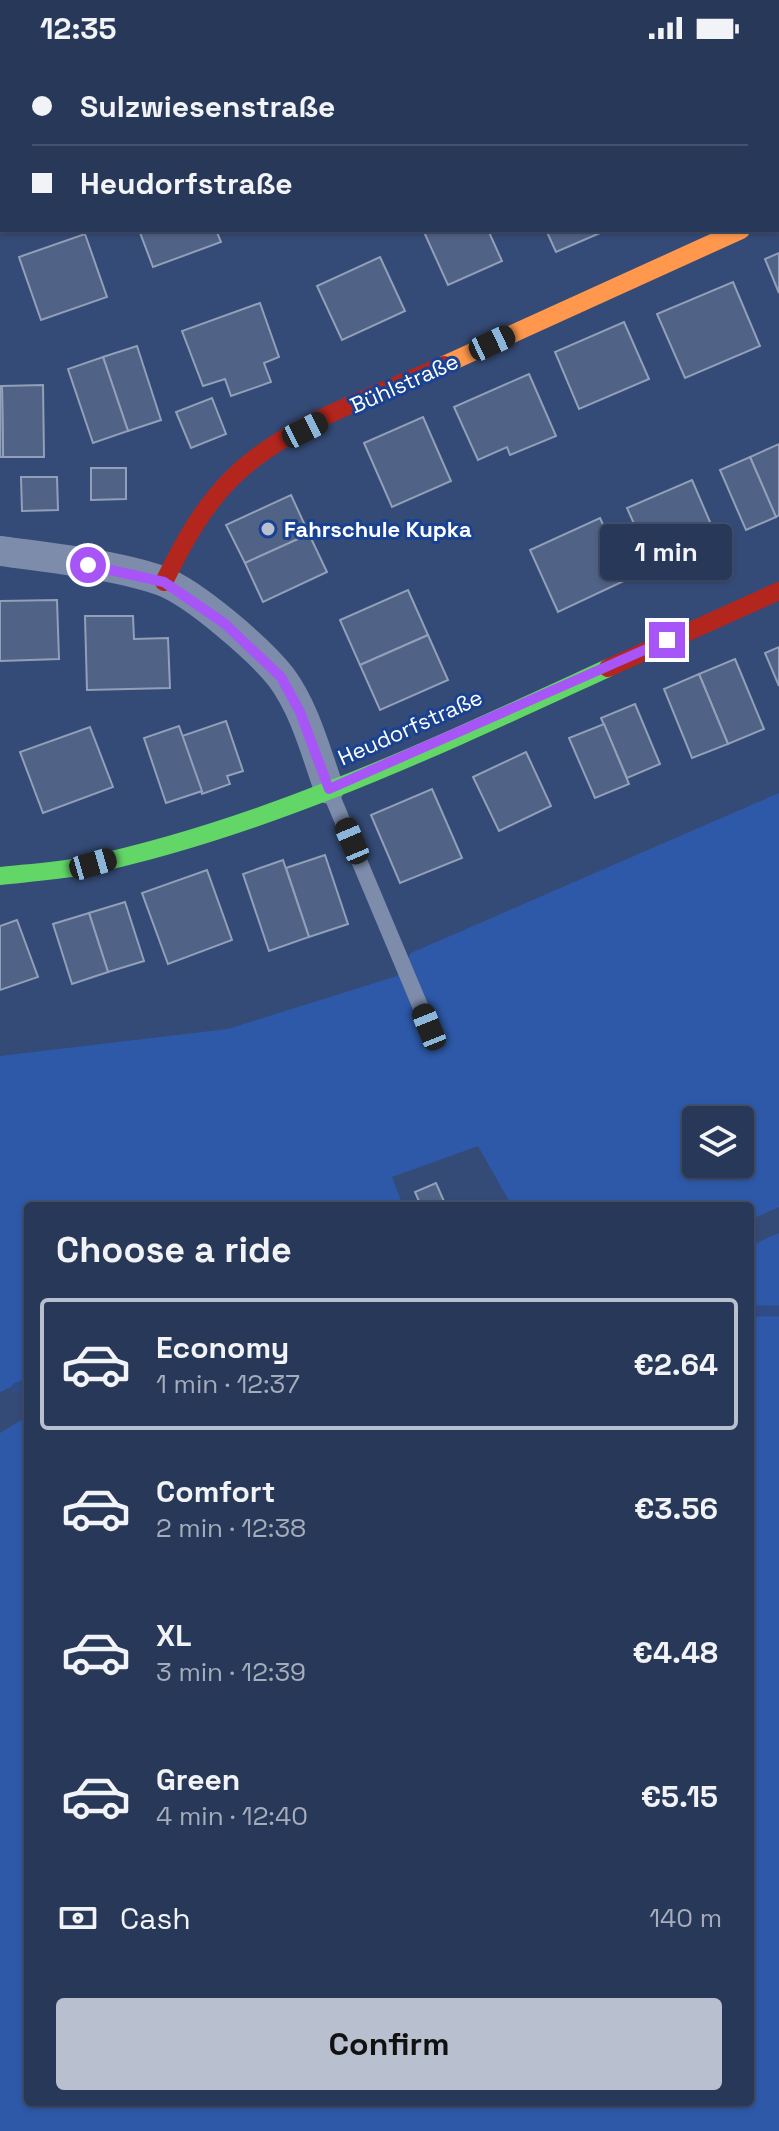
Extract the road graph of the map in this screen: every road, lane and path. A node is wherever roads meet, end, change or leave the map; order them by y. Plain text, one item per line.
1 (737, 232) edge
2 (0, 551) edge
3 (164, 582) junction
4 (779, 591) edge
5 (329, 789) junction
6 (0, 876) edge
7 (429, 1027) dead end

1 - 3 street, Bühlstraße
2 - 3 street
3 - 5 street
4 - 5 street, Heudorfstraße
5 - 6 street, Heudorfstraße
5 - 7 lane

